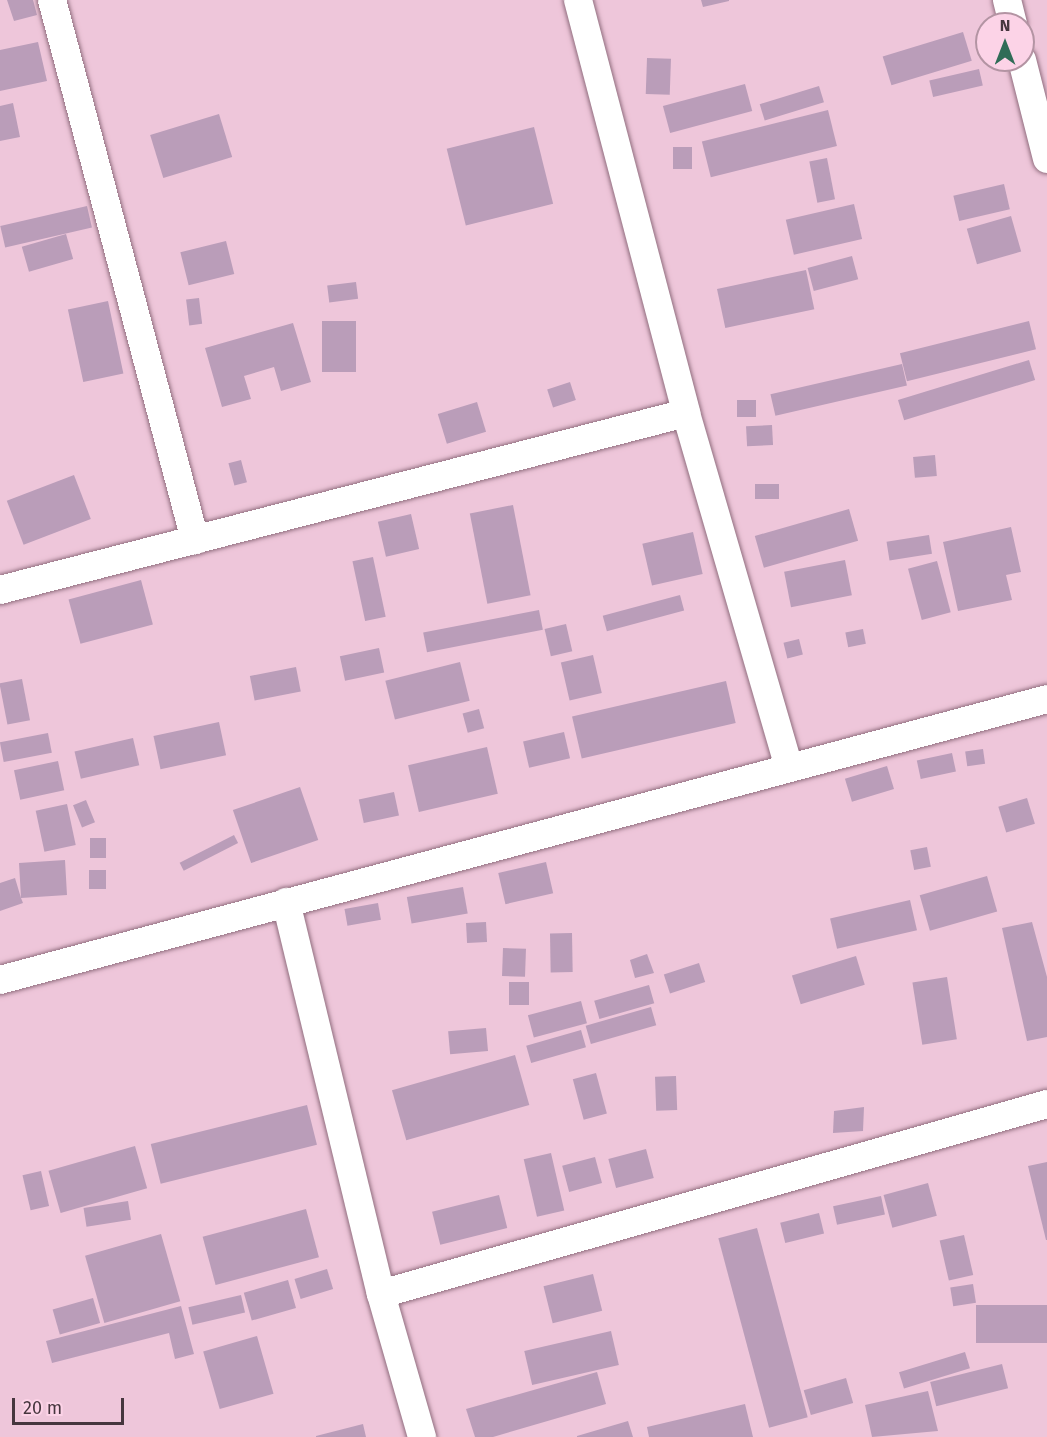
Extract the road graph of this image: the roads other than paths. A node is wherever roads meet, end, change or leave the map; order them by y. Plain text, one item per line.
1 (52, 0) edge
2 (578, 0) edge
3 (1025, 72) edge
4 (1047, 159) edge
5 (686, 413) junction
6 (195, 540) junction
7 (0, 590) edge
8 (1047, 699) edge
9 (789, 767) junction
10 (286, 902) junction
11 (0, 980) edge
12 (1047, 1104) edge
13 (381, 1294) junction
14 (422, 1437) edge

1 - 6 street
2 - 5 street
3 - 4 street
5 - 6 street
5 - 9 street
6 - 7 street
8 - 9 street
9 - 10 street
10 - 11 street
10 - 13 street
12 - 13 street
13 - 14 street

